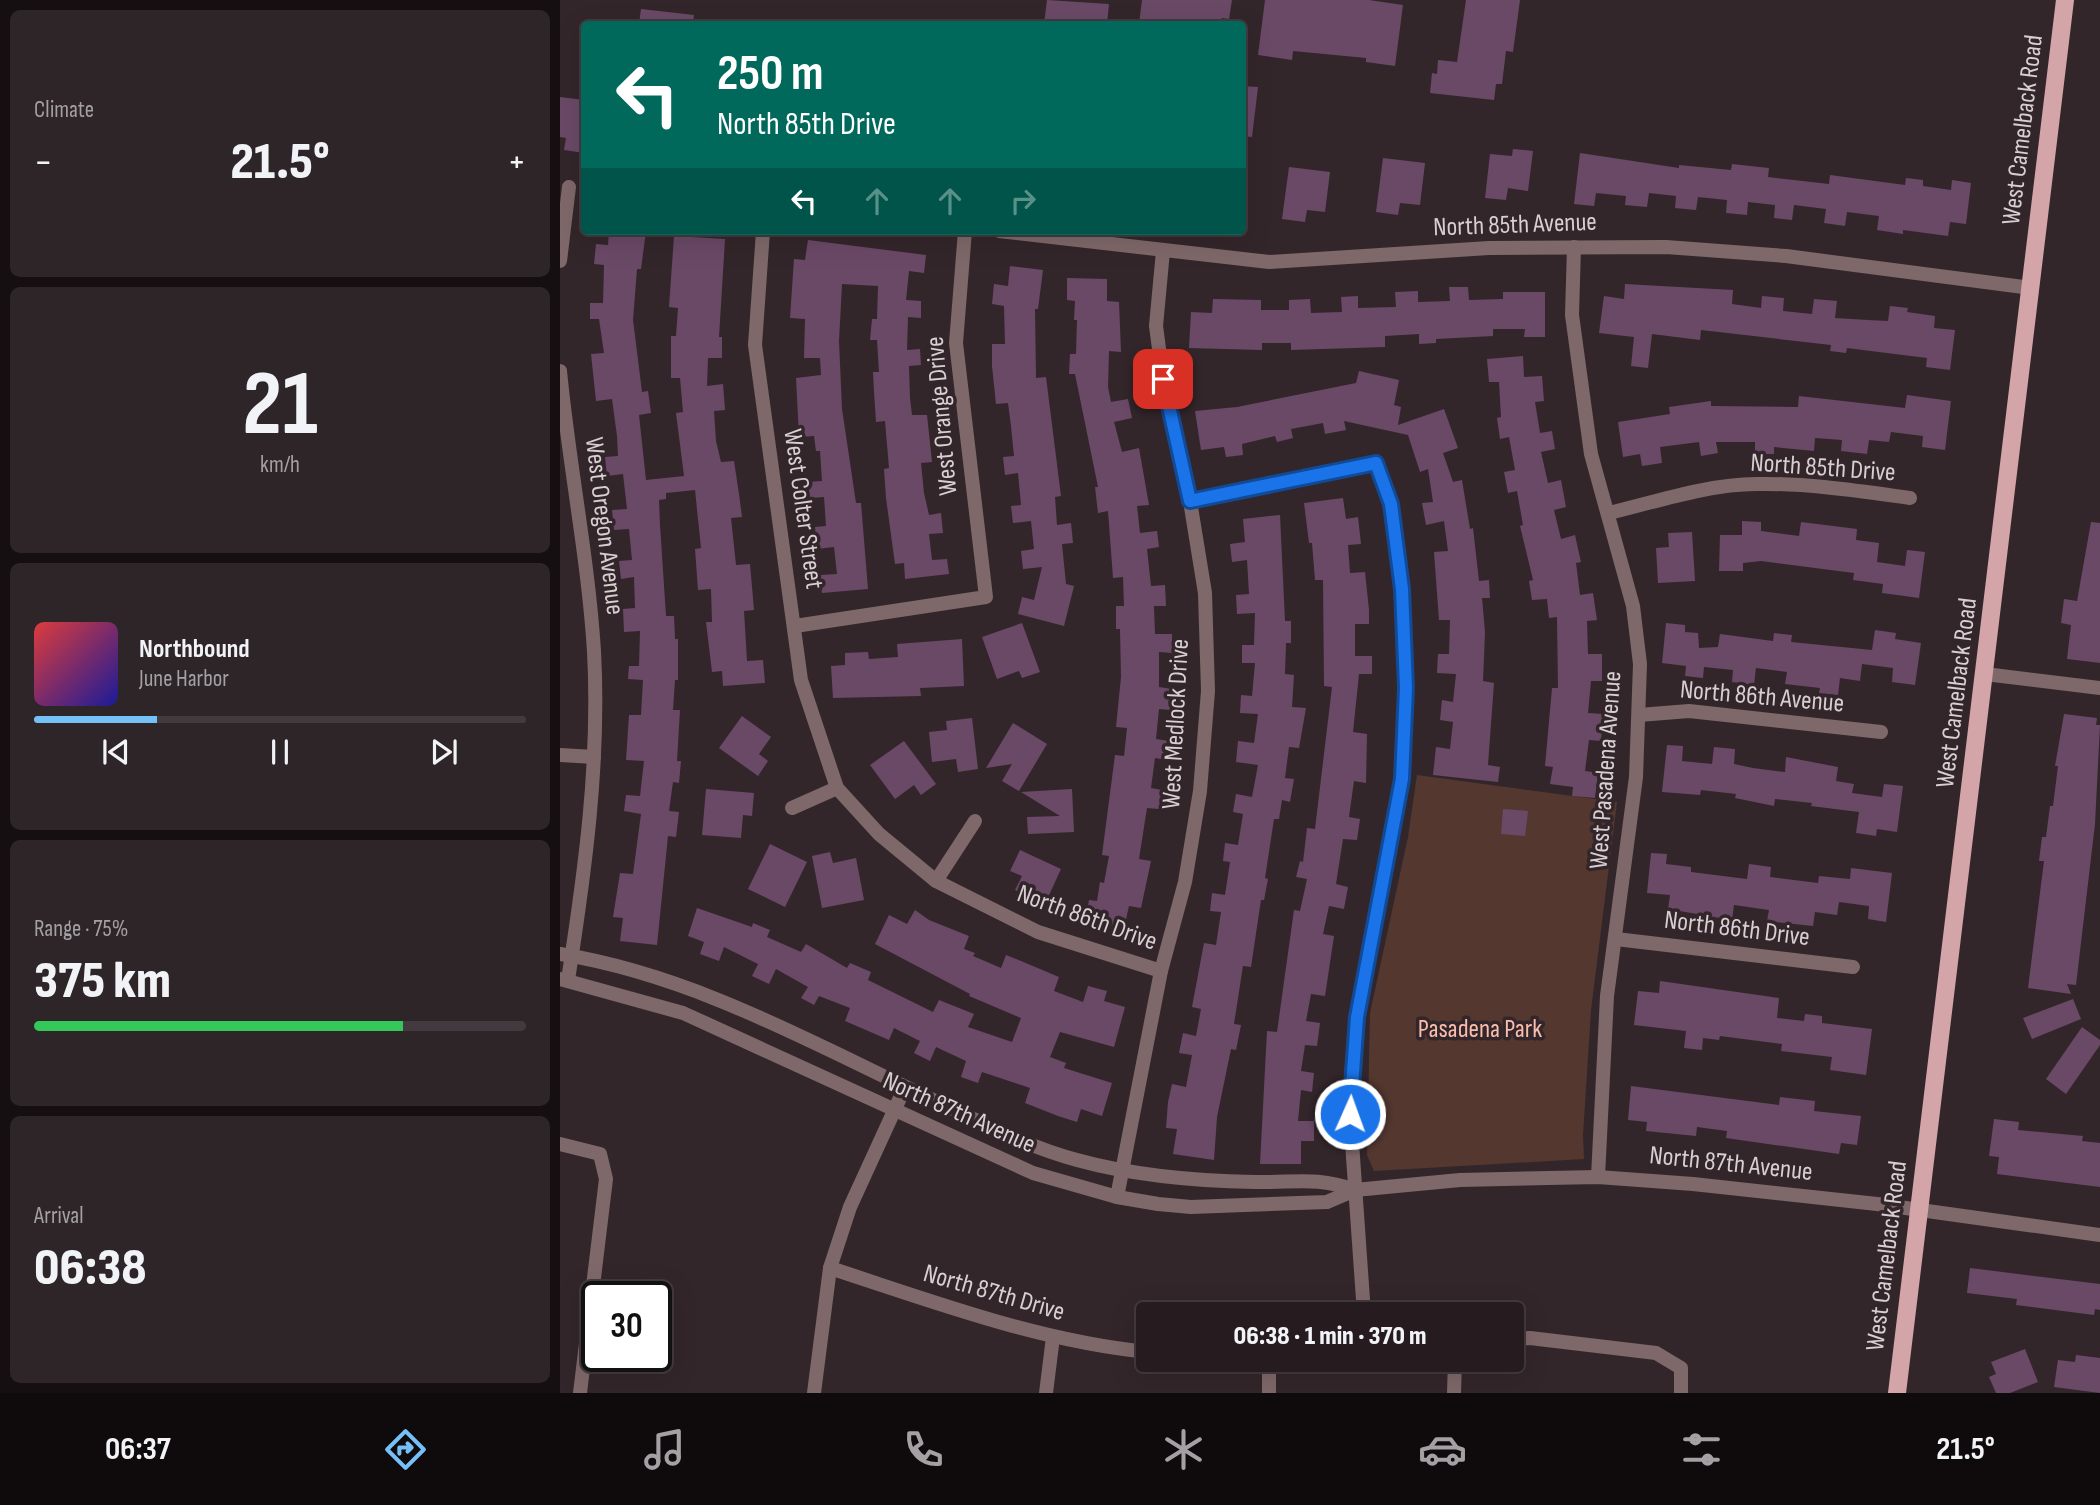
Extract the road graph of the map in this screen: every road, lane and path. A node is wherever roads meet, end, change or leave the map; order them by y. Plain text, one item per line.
1 (2065, 0) edge
2 (564, 186) edge
3 (763, 235) edge
4 (965, 235) edge
5 (1032, 235) edge
6 (1574, 247) junction
7 (1163, 251) junction
8 (560, 261) edge
9 (2031, 288) junction
10 (560, 371) edge
11 (1910, 498) dead end
12 (1190, 501) junction
13 (1609, 513) junction
14 (795, 626) junction
15 (1985, 674) junction
16 (2100, 688) edge
17 (1639, 715) junction
18 (1881, 732) dead end
19 (560, 755) edge
20 (594, 757) junction
21 (837, 788) junction
22 (792, 808) dead end
23 (975, 821) dead end
24 (936, 881) junction
25 (1616, 939) junction
26 (566, 955) edge
27 (1853, 967) dead end
28 (1161, 971) junction
29 (564, 979) edge
30 (905, 1087) junction
31 (894, 1110) junction
32 (560, 1144) edge
33 (1121, 1170) junction
34 (1598, 1177) junction
35 (1355, 1189) junction
36 (1117, 1197) junction
37 (1919, 1210) junction
38 (2100, 1235) edge
39 (830, 1268) junction
40 (1363, 1302) edge
41 (1053, 1337) junction
42 (1524, 1338) edge
43 (1136, 1351) edge
44 (1269, 1372) edge
45 (1455, 1372) edge
46 (580, 1393) edge
47 (814, 1393) edge
48 (1046, 1393) edge
49 (1269, 1393) edge
50 (1454, 1393) edge
51 (1681, 1393) edge
52 (1897, 1393) edge

1 - 9 main road, West Camelback Road
2 - 8 street
3 - 14 street, West Colter Street
4 - 14 street, West Orange Drive
5 - 7 street, North 85th Avenue
6 - 7 street, North 85th Avenue
6 - 9 street, North 85th Avenue
6 - 13 street, West Pasadena Avenue
7 - 12 street, West Medlock Drive
9 - 15 main road, West Camelback Road
10 - 20 street, West Oregon Avenue
11 - 13 street, North 85th Drive
12 - 28 street, West Medlock Drive
12 - 35 street
13 - 17 street, West Pasadena Avenue
14 - 21 street, West Colter Street
15 - 16 street
15 - 37 main road, West Camelback Road
17 - 18 street, North 86th Avenue
17 - 25 street, West Pasadena Avenue
19 - 20 street
20 - 26 street, West Oregon Avenue
21 - 22 street
21 - 24 street, North 86th Drive
23 - 24 street
24 - 28 street, North 86th Drive
25 - 27 street, North 86th Drive
25 - 34 street, West Pasadena Avenue
26 - 29 street, West Oregon Avenue
26 - 30 street, North 87th Avenue
28 - 33 street, West Medlock Drive
29 - 31 street, North 87th Avenue
30 - 31 street
30 - 33 street, North 87th Avenue
31 - 36 street, North 87th Avenue
31 - 39 street
32 - 46 street
33 - 35 street, North 87th Avenue
33 - 36 street, West Medlock Drive
34 - 35 street, North 87th Avenue
34 - 37 street, North 87th Avenue
35 - 36 street, North 87th Avenue
35 - 40 street
37 - 38 street, North 87th Avenue
37 - 52 main road, West Camelback Road
39 - 41 street, North 87th Drive
39 - 47 street
41 - 43 street, North 87th Drive
41 - 48 street
42 - 51 street
44 - 49 street
45 - 50 street

